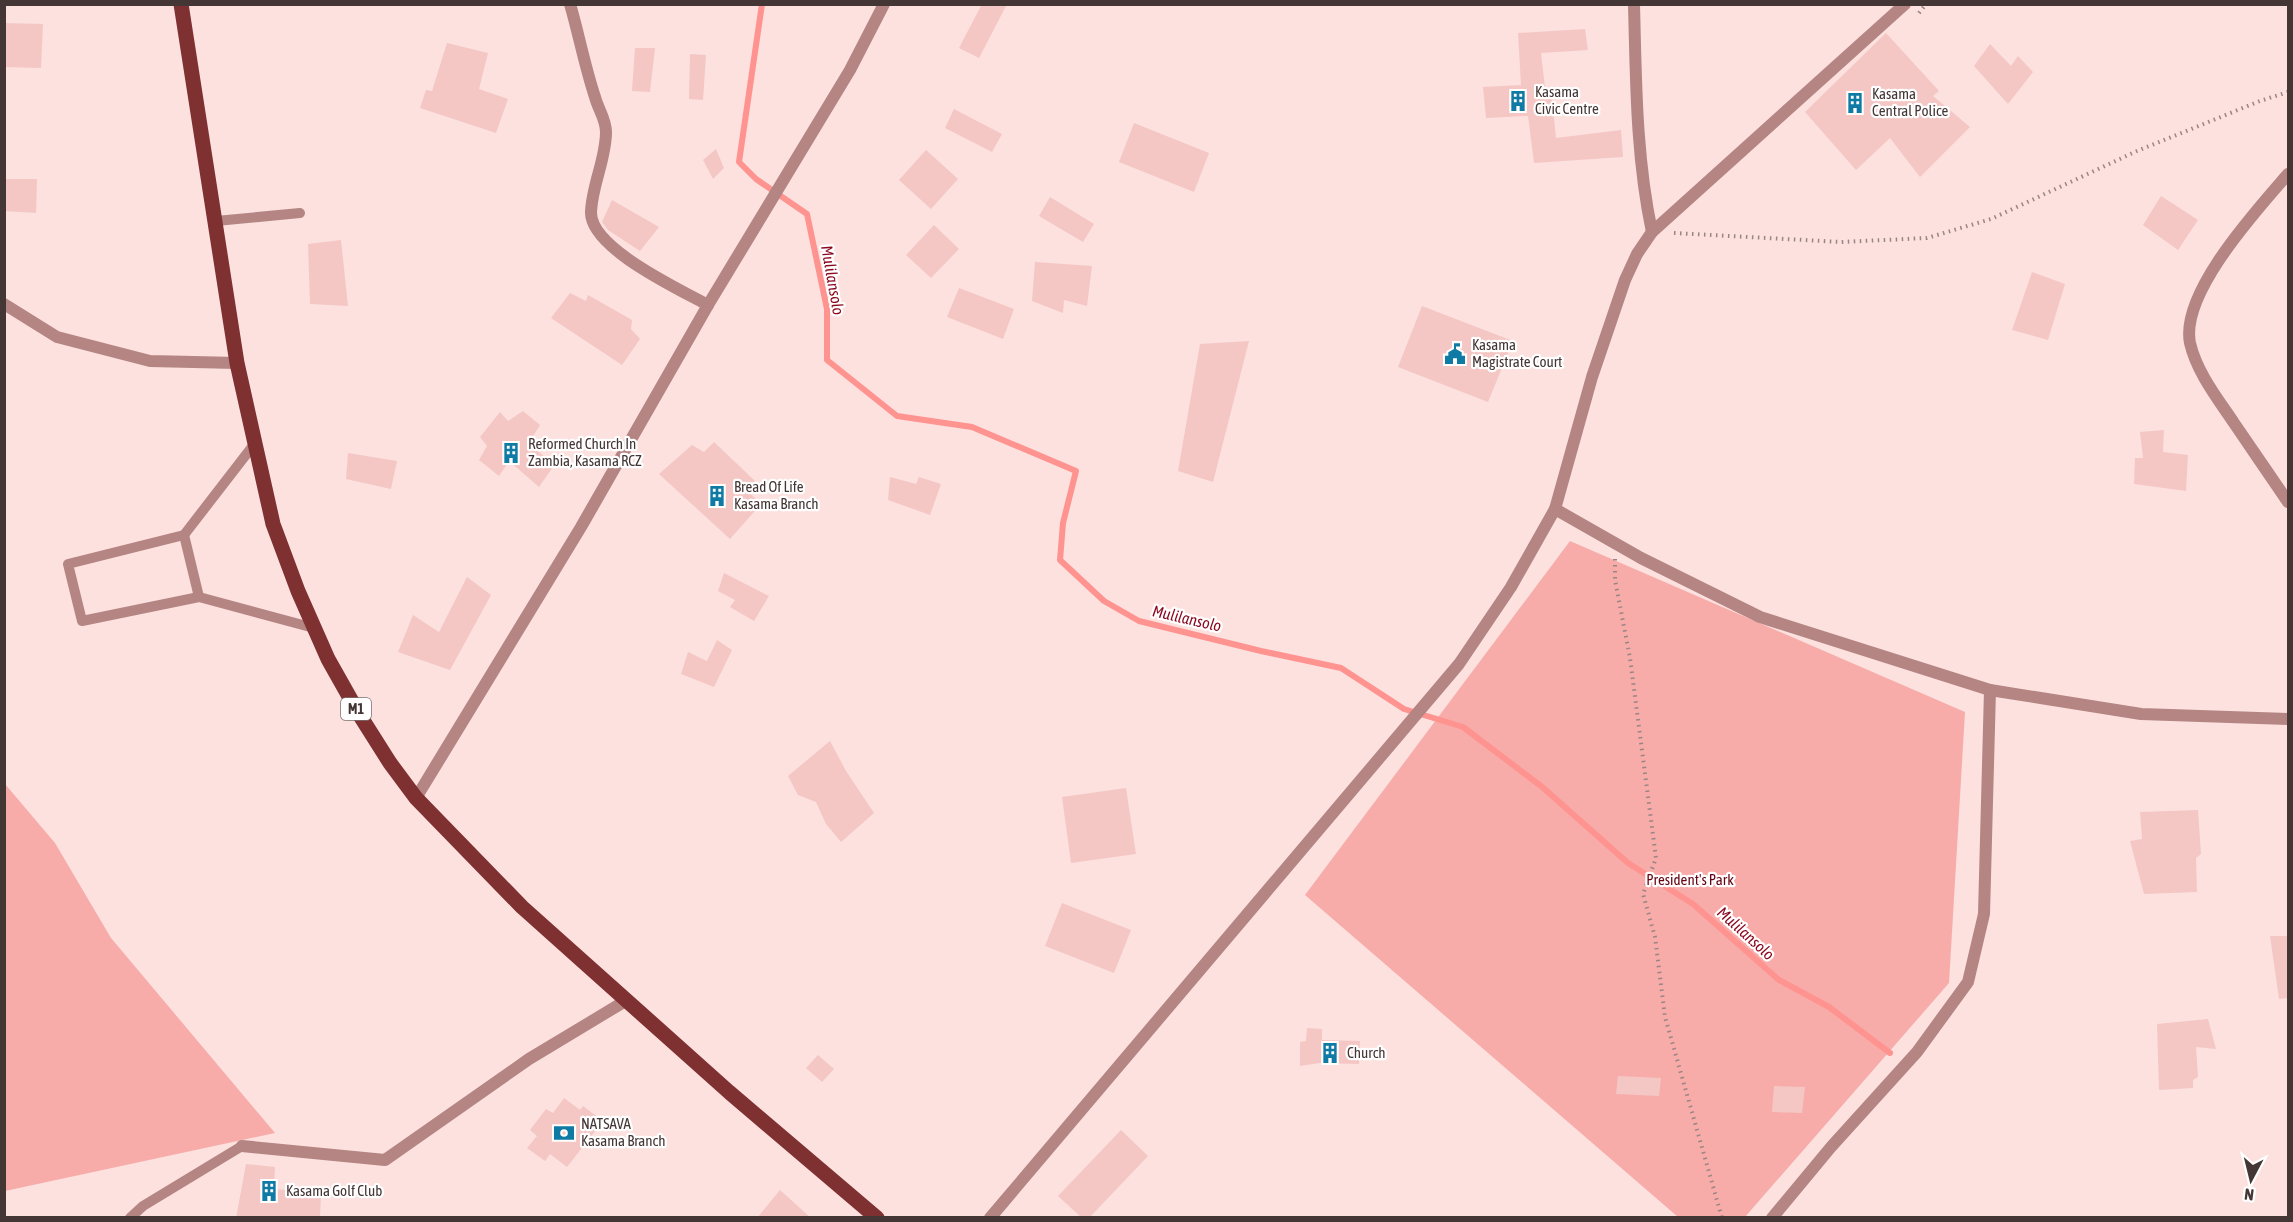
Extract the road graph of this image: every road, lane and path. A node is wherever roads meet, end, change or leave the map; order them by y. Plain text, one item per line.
1 (181, 4) edge
2 (570, 4) edge
3 (884, 4) edge
4 (1634, 4) edge
5 (1905, 4) edge
6 (2289, 92) edge
7 (2289, 174) edge
8 (300, 213) dead end
9 (216, 221) junction
10 (1652, 232) junction
11 (4, 304) edge
12 (708, 305) junction
13 (237, 363) junction
14 (255, 443) junction
15 (2289, 502) edge
16 (1555, 509) junction
17 (184, 535) junction
18 (1615, 543) junction
19 (199, 597) junction
20 (314, 628) junction
21 (1990, 690) junction
22 (2289, 718) edge
23 (416, 798) junction
24 (627, 1000) junction
25 (242, 1146) joint
26 (130, 1218) edge
27 (877, 1218) edge
28 (990, 1218) edge
29 (1722, 1218) edge
30 (1772, 1218) edge

1 - 9 main road, M1
2 - 12 street
3 - 12 street
4 - 10 street
5 - 10 street
6 - 10 path
7 - 15 street
8 - 9 lane
9 - 13 main road, M1
10 - 16 street
11 - 13 street
12 - 23 street
13 - 14 main road, M1
14 - 17 lane
14 - 20 main road, M1
16 - 18 street
16 - 28 street
17 - 19 lane
17 - 19 lane
18 - 21 street
18 - 29 path
19 - 20 lane
20 - 23 main road, M1
21 - 22 street
21 - 30 street
23 - 24 main road, M1
24 - 25 street
24 - 27 main road, M1
25 - 26 lane

